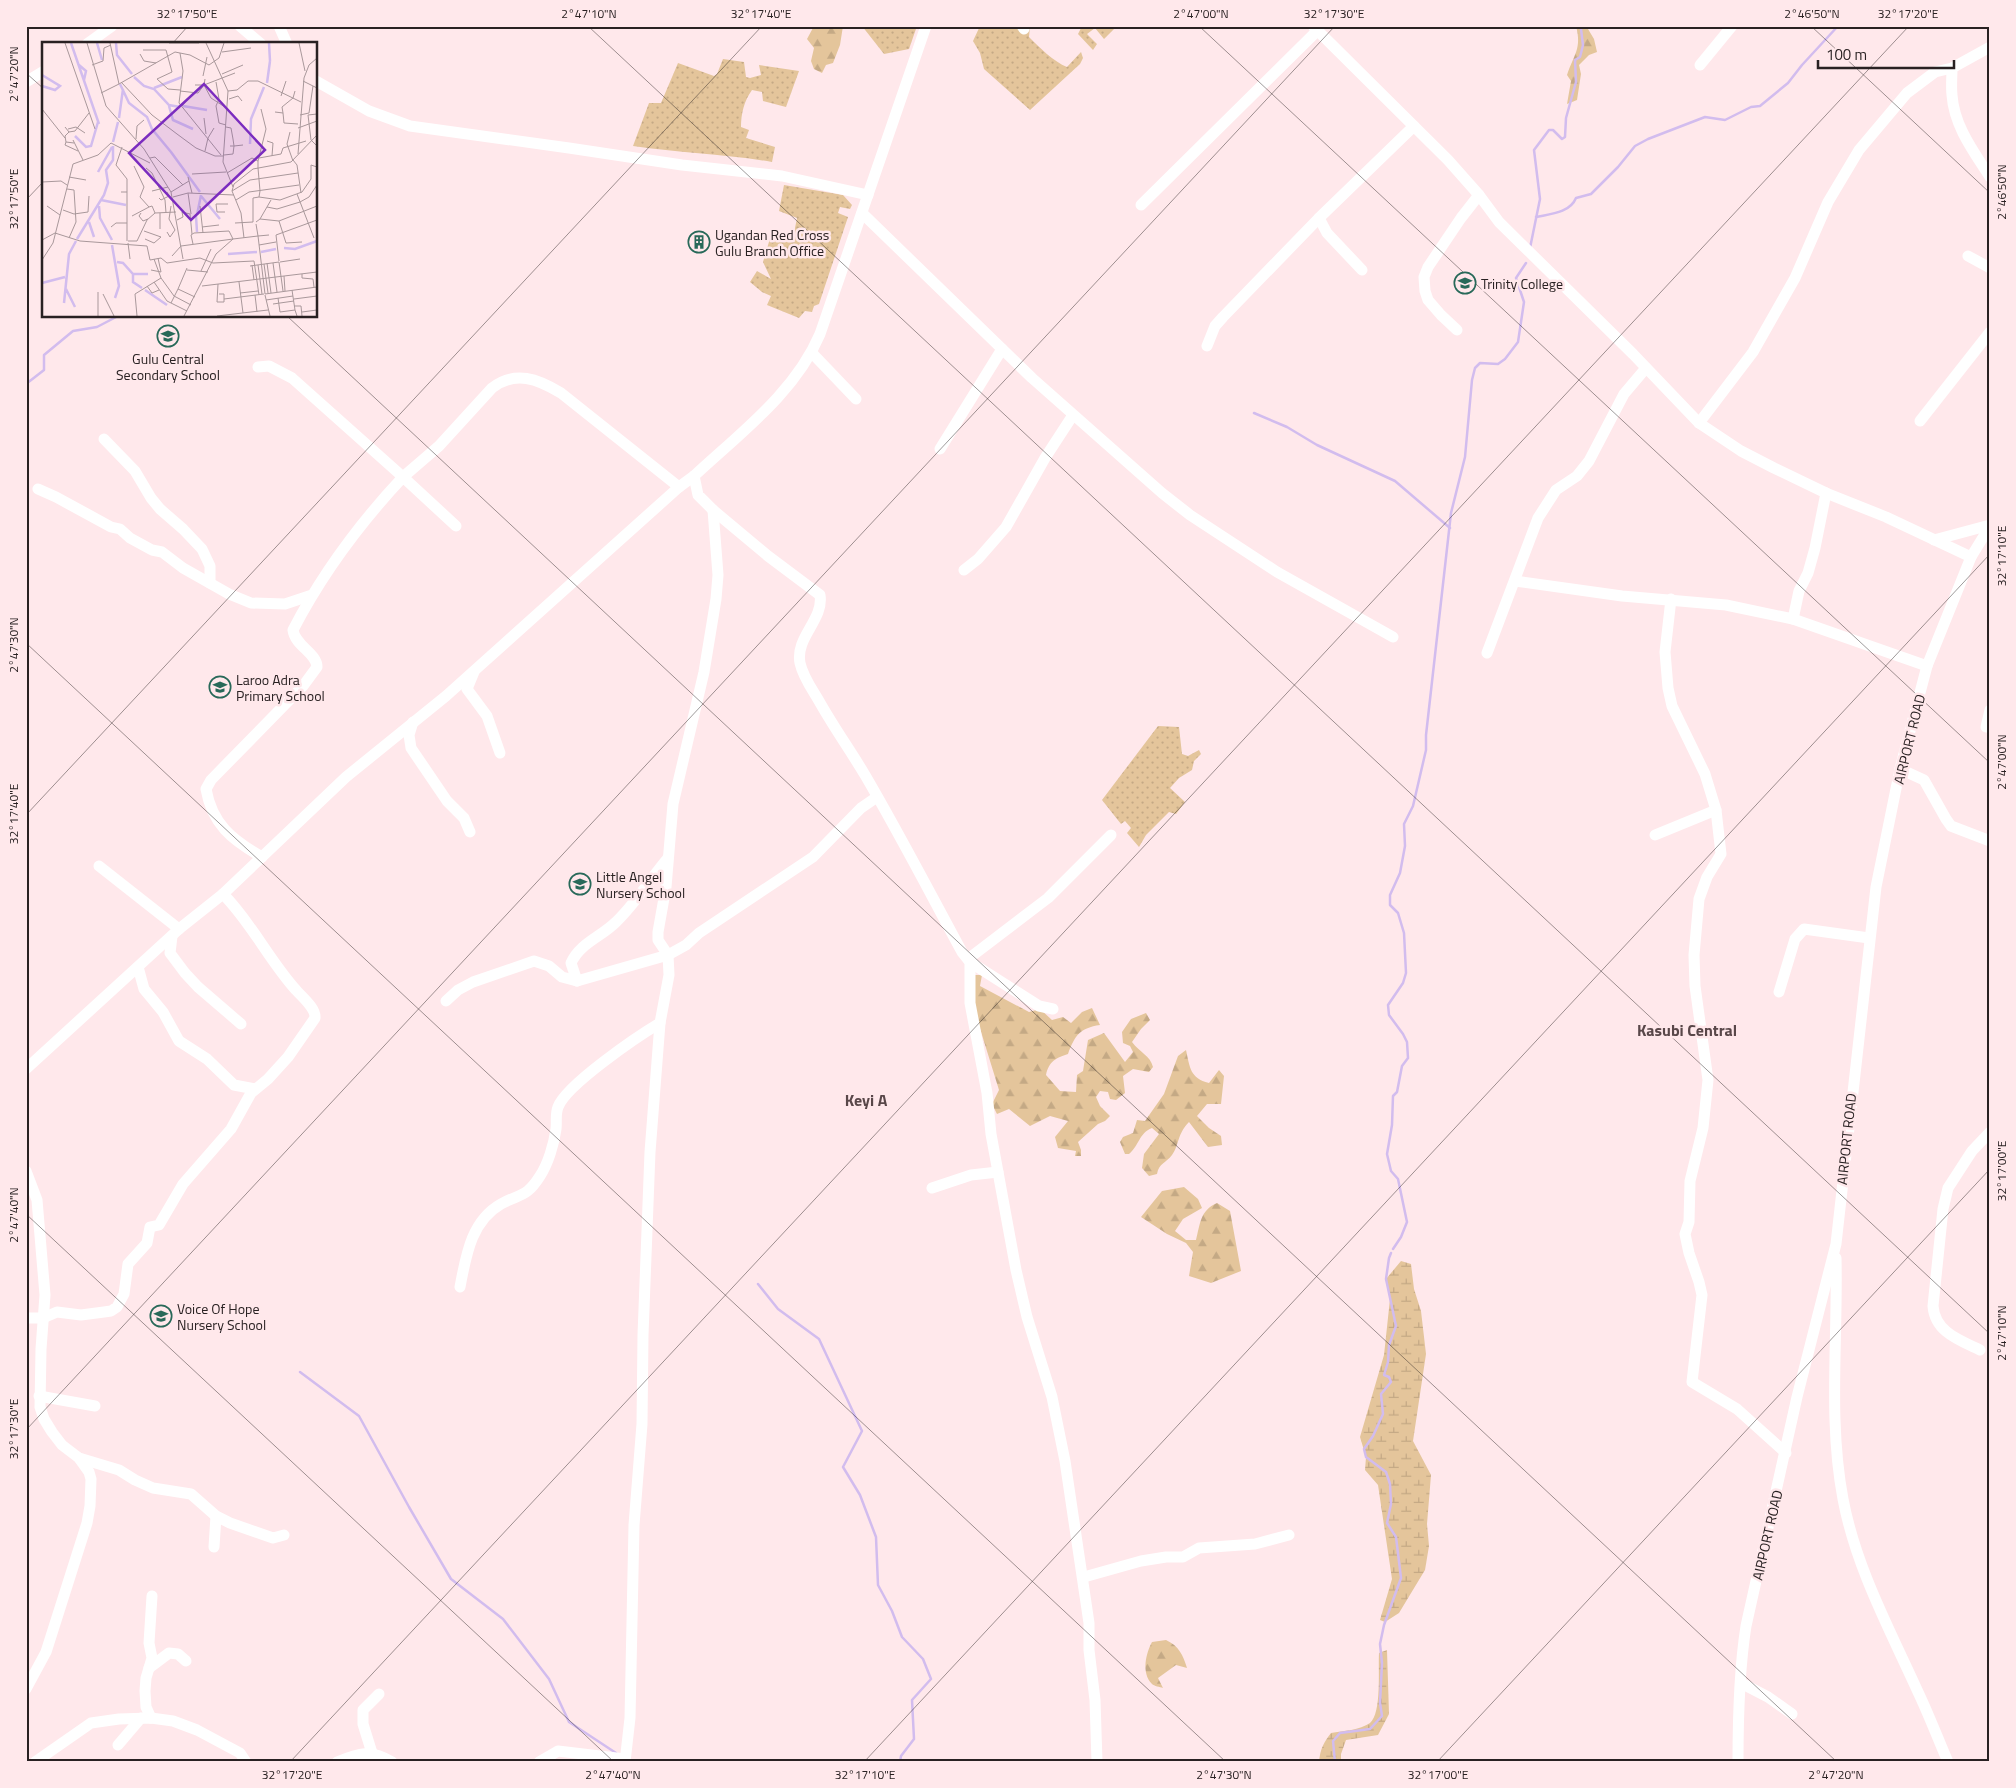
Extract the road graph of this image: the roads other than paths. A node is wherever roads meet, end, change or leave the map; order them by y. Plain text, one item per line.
1 (112, 26) edge
2 (240, 26) edge
3 (279, 26) edge
4 (926, 26) edge
5 (1732, 26) edge
6 (1315, 28) edge
7 (90, 42) edge
8 (259, 42) edge
9 (286, 42) edge
10 (1990, 47) edge
11 (1700, 65) dead end
12 (1952, 68) junction
13 (42, 72) edge
14 (26, 82) edge
15 (318, 82) edge
16 (1414, 126) junction
17 (1990, 177) edge
18 (1479, 195) junction
19 (868, 196) junction
20 (1141, 206) dead end
21 (862, 213) junction
22 (1319, 218) junction
23 (1968, 256) dead end
24 (1990, 268) edge
25 (1362, 270) dead end
26 (1457, 330) dead end
27 (1990, 332) edge
28 (1206, 346) dead end
29 (1002, 349) junction
30 (812, 353) junction
31 (258, 367) dead end
32 (1646, 368) junction
33 (856, 399) dead end
34 (1073, 415) junction
35 (1920, 421) dead end
36 (1698, 423) junction
37 (104, 439) dead end
38 (940, 449) dead end
39 (694, 476) junction
40 (403, 477) junction
41 (679, 487) junction
42 (38, 489) dead end
43 (1826, 493) junction
44 (713, 510) junction
45 (1990, 525) edge
46 (456, 526) dead end
47 (1934, 540) junction
48 (1972, 557) junction
49 (964, 570) dead end
50 (1515, 581) junction
51 (210, 583) junction
52 (312, 594) junction
53 (1671, 599) junction
54 (1793, 619) junction
55 (1393, 636) dead end
56 (1487, 653) dead end
57 (1927, 666) junction
58 (475, 668) junction
59 (1990, 710) edge
60 (413, 722) junction
61 (1986, 727) dead end
62 (500, 753) dead end
63 (1900, 768) junction
64 (877, 796) junction
65 (1716, 810) junction
66 (470, 832) dead end
67 (1111, 835) dead end
68 (1655, 835) dead end
69 (1990, 841) edge
70 (262, 857) junction
71 (668, 858) junction
72 (99, 866) dead end
73 (223, 894) junction
74 (175, 933) junction
75 (1868, 938) junction
76 (668, 955) junction
77 (969, 960) junction
78 (138, 968) junction
79 (577, 981) junction
80 (1779, 992) dead end
81 (446, 1001) dead end
82 (1054, 1009) dead end
83 (660, 1023) junction
84 (241, 1024) dead end
85 (26, 1069) edge
86 (255, 1089) junction
87 (1990, 1132) edge
88 (26, 1171) edge
89 (998, 1172) junction
90 (932, 1188) dead end
91 (1836, 1244) junction
92 (460, 1287) dead end
93 (26, 1318) edge
94 (43, 1318) junction
95 (1980, 1350) dead end
96 (39, 1396) junction
97 (95, 1406) dead end
98 (1786, 1453) junction
99 (79, 1458) junction
100 (216, 1516) junction
101 (284, 1535) dead end
102 (1290, 1535) dead end
103 (214, 1547) dead end
104 (1084, 1577) junction
105 (152, 1596) dead end
106 (186, 1661) dead end
107 (150, 1668) junction
108 (1741, 1683) junction
109 (26, 1690) edge
110 (379, 1694) dead end
111 (1792, 1714) dead end
112 (146, 1718) junction
113 (118, 1745) dead end
114 (372, 1753) junction
115 (625, 1760) edge
116 (35, 1762) edge
117 (246, 1762) edge
118 (337, 1762) edge
119 (392, 1762) edge
120 (539, 1762) edge
121 (1097, 1762) edge
122 (1738, 1762) edge
123 (1948, 1762) edge

1 - 7 street
2 - 8 street
3 - 9 street
4 - 19 street
5 - 11 street
6 - 16 street
6 - 20 street
10 - 12 street
12 - 17 street
12 - 36 street
13 - 14 street
15 - 19 street
16 - 18 street
16 - 22 street
18 - 26 street
18 - 32 street
19 - 21 street
21 - 29 street
21 - 30 street
22 - 25 street
22 - 28 street
23 - 24 street
27 - 35 street
29 - 34 street
29 - 38 street
30 - 33 street
30 - 39 street
31 - 40 street
32 - 36 street
32 - 50 street
34 - 49 street
34 - 55 street
36 - 43 street
37 - 51 street
39 - 41 street
39 - 44 street
40 - 41 street
40 - 46 street
40 - 52 street
41 - 58 street
42 - 51 street
43 - 47 street
43 - 54 street
44 - 64 street
44 - 71 street
45 - 47 street
45 - 48 street, AIRPORT ROAD
47 - 48 street
48 - 57 street, AIRPORT ROAD
50 - 53 street
50 - 56 street
51 - 52 street
52 - 70 street
53 - 54 street
53 - 65 street
54 - 57 street
57 - 63 street, AIRPORT ROAD
58 - 60 street
58 - 62 street
59 - 61 street
60 - 66 street
60 - 70 street
63 - 69 street
63 - 75 street, AIRPORT ROAD
64 - 76 street
64 - 77 street
65 - 68 street
65 - 98 street
67 - 77 street
70 - 73 street
71 - 76 street
71 - 79 street
72 - 74 street
73 - 74 street
73 - 86 street
74 - 78 street
74 - 84 street
75 - 80 street
75 - 91 street, AIRPORT ROAD
76 - 79 street
76 - 83 street
77 - 82 street
77 - 89 street
78 - 85 street
78 - 86 street
79 - 81 street
83 - 92 street
83 - 115 street
86 - 94 street
87 - 95 street
88 - 94 street
89 - 90 street
89 - 104 street
91 - 98 street, AIRPORT ROAD
91 - 123 street
93 - 94 street
94 - 96 street
96 - 97 street
96 - 99 street
98 - 108 street, AIRPORT ROAD
99 - 100 street
99 - 109 street
100 - 101 street
100 - 103 street
102 - 104 street
104 - 121 street
105 - 107 street
106 - 107 street
107 - 112 street
108 - 111 street
108 - 122 street, AIRPORT ROAD
110 - 114 street
112 - 113 street
112 - 116 street
112 - 117 street
114 - 118 street
114 - 119 street
115 - 120 street

